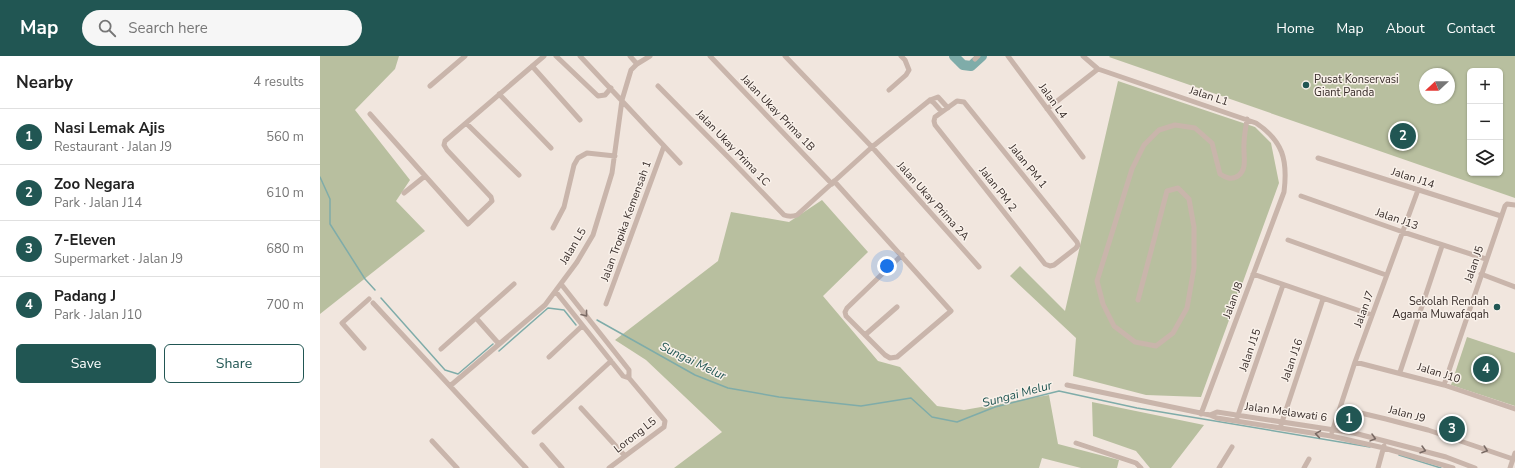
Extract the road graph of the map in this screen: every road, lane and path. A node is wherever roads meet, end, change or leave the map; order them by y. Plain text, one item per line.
1 (465, 56) edge
2 (544, 56) edge
3 (556, 56) edge
4 (580, 56) edge
5 (630, 56) edge
6 (650, 56) edge
7 (710, 56) edge
8 (785, 56) edge
9 (901, 56) edge
10 (1008, 56) edge
11 (1083, 56) edge
12 (637, 64) junction
13 (532, 66) junction
14 (1098, 69) junction
15 (430, 86) dead end
16 (658, 86) dead end
17 (611, 88) junction
18 (889, 90) dead end
19 (499, 94) junction
20 (622, 100) junction
21 (930, 100) junction
22 (948, 108) junction
23 (1047, 109) junction
24 (942, 112) junction
25 (370, 114) dead end
26 (1247, 119) junction
27 (580, 120) dead end
28 (466, 122) junction
29 (664, 146) junction
30 (872, 147) junction
31 (551, 148) dead end
32 (615, 156) junction
33 (1083, 157) dead end
34 (1318, 158) dead end
35 (680, 163) dead end
36 (519, 175) dead end
37 (425, 176) junction
38 (833, 182) junction
39 (1418, 190) junction
40 (1284, 192) joint
41 (404, 193) dead end
42 (1301, 196) dead end
43 (1515, 205) edge
44 (1501, 216) junction
45 (553, 228) dead end
46 (1402, 232) junction
47 (1288, 240) dead end
48 (1442, 246) junction
49 (902, 255) junction
50 (1486, 259) junction
51 (1050, 266) joint
52 (979, 267) dead end
53 (1253, 274) junction
54 (1481, 274) junction
55 (1386, 275) junction
56 (514, 284) dead end
57 (561, 284) junction
58 (1283, 285) junction
59 (1515, 287) edge
60 (556, 292) junction
61 (1323, 299) junction
62 (1138, 300) dead end
63 (606, 304) dead end
64 (897, 307) dead end
65 (1372, 315) junction
66 (476, 318) junction
67 (582, 326) junction
68 (865, 335) junction
69 (499, 344) junction
70 (364, 348) dead end
71 (441, 349) dead end
72 (549, 357) dead end
73 (611, 361) junction
74 (1355, 362) junction
75 (1400, 372) junction
76 (629, 378) junction
77 (1067, 385) dead end
78 (1444, 385) junction
79 (450, 386) junction
80 (581, 408) dead end
81 (1340, 408) junction
82 (1515, 409) edge
83 (1201, 414) junction
84 (1210, 415) junction
85 (1238, 416) junction
86 (1235, 422) junction
87 (1281, 425) junction
88 (1333, 429) junction
89 (534, 432) dead end
90 (1331, 436) junction
91 (432, 441) dead end
92 (1386, 441) junction
93 (1076, 443) dead end
94 (542, 445) dead end
95 (1232, 447) dead end
96 (1384, 448) junction
97 (1515, 453) edge
98 (624, 456) junction
99 (1309, 459) dead end
100 (1513, 459) junction
101 (457, 468) edge
102 (526, 468) edge
103 (562, 468) edge
104 (609, 468) edge
105 (1141, 468) edge
106 (1219, 468) edge
107 (1304, 468) edge
108 (1378, 468) edge
109 (1453, 468) edge
110 (1475, 468) edge
111 (1510, 468) edge

1 - 15 street
2 - 13 street
3 - 17 street
4 - 17 street
5 - 12 street
6 - 12 street, Jalan L5
7 - 38 street, Jalan Ukay Prima 1B
8 - 30 street, Jalan Ukay Prima 2A
9 - 18 street
10 - 23 street, Jalan L4
11 - 14 street, Jalan L1
12 - 20 street, Jalan L5
13 - 19 street
13 - 27 street
14 - 23 street
14 - 26 street, Jalan L1
16 - 38 street, Jalan Ukay Prima 1C
17 - 20 street
19 - 28 street
19 - 31 street
20 - 29 street
20 - 32 street, Jalan L5
21 - 22 street
21 - 24 street
21 - 30 street
22 - 24 street
22 - 51 street, Jalan PM 1
23 - 33 street, Jalan L4
24 - 51 street, Jalan PM 2
25 - 37 street
26 - 40 street, Jalan L1
26 - 62 street
28 - 36 street
28 - 37 street
29 - 35 street
29 - 63 street, Jalan Tropika Kemensah 1
30 - 38 street
30 - 52 street, Jalan Ukay Prima 2A
32 - 45 street
32 - 57 street, Jalan L5
34 - 39 street, Jalan J14
37 - 41 street
38 - 49 street, Jalan Ukay Prima 1B
39 - 44 street, Jalan J14
39 - 46 street, Jalan J7
40 - 53 street, Jalan J8
42 - 46 street, Jalan J13
43 - 44 street, Jalan J5
44 - 50 street, Jalan J5
46 - 48 street, Jalan J13
46 - 55 street, Jalan J7
47 - 55 street
48 - 50 street, Jalan J13
48 - 75 street
49 - 68 street
49 - 68 street, Jalan Ukay Prima 1B
50 - 54 street, Jalan J5
53 - 58 street
53 - 83 street, Jalan J8
54 - 59 street
54 - 78 street, Jalan J5
55 - 65 street, Jalan J7
56 - 66 street
57 - 60 street, Jalan L5
57 -> 76 street, Lorong L5
58 - 61 street
58 - 85 street, Jalan J15
60 - 67 street, Lorong L5
60 - 69 street, Jalan L5
61 - 65 street
61 - 87 street, Jalan J16
64 - 68 street
65 - 74 street, Jalan J7
66 - 69 street
66 - 71 street
67 - 72 street
67 - 73 street, Lorong L5
69 - 79 street, Jalan L5
70 - 79 street
73 - 76 street, Lorong L5
73 - 89 street
74 - 75 street, Jalan J10
74 - 81 street, Jalan J7
75 - 78 street, Jalan J10
76 - 98 street, Lorong L5
77 - 83 street, Jalan Melawati 6
78 - 82 street, Jalan J10
79 - 102 street
80 - 98 street
81 - 88 street, Jalan J7
81 -> 100 street, Jalan J9
83 - 84 street, Jalan Melawati 6
84 - 85 street, Jalan Melawati 6
84 - 86 street, Jalan Melawati 6
85 - 86 street, Jalan J15
85 - 87 street, Jalan Melawati 6
86 - 87 street, Jalan Melawati 6
87 - 88 street, Jalan Melawati 6
90 -> 87 street, Jalan Melawati 6
88 - 90 street, Jalan J7
88 -> 92 street, Jalan Melawati 6
90 - 96 street, Jalan Melawati 6
91 - 101 street
92 - 96 street
92 -> 110 street, Jalan Melawati 6
93 - 105 street
94 - 103 street
95 - 106 street
96 - 108 street
96 - 109 street, Jalan Melawati 6
97 - 100 street
98 - 104 street, Lorong L5
99 - 107 street
100 - 111 street

